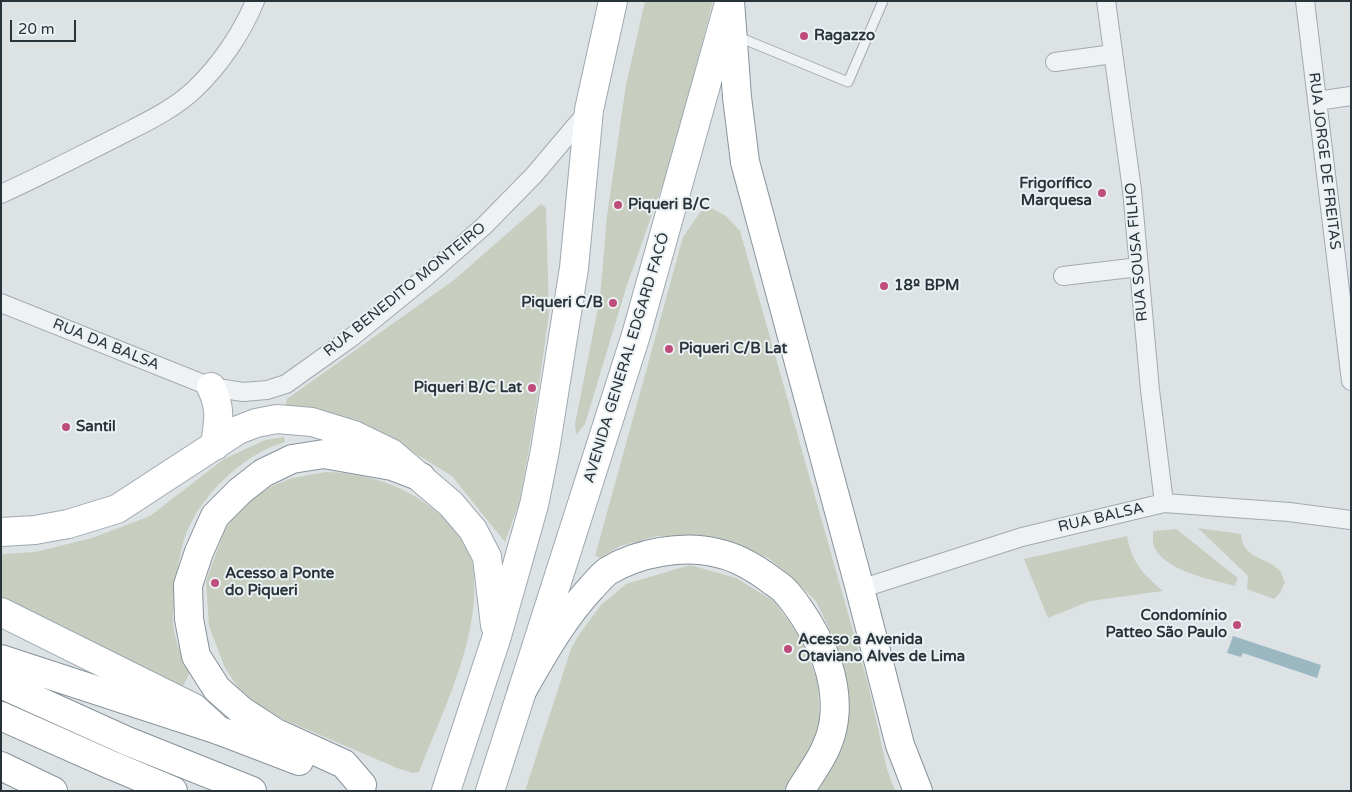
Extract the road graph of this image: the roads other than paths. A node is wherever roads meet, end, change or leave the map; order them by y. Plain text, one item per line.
1 (255, 1) edge
2 (613, 1) edge
3 (730, 1) edge
4 (883, 1) edge
5 (1106, 1) edge
6 (1305, 1) edge
7 (733, 34) junction
8 (1113, 54) junction
9 (1055, 62) dead end
10 (1351, 96) edge
11 (1317, 101) junction
12 (589, 110) junction
13 (1, 194) edge
14 (1139, 267) junction
15 (1063, 276) dead end
16 (1, 304) edge
17 (1351, 381) edge
18 (211, 387) junction
19 (214, 446) junction
20 (421, 478) junction
21 (1164, 503) junction
22 (1351, 520) edge
23 (1, 532) edge
24 (860, 589) junction
25 (1, 612) edge
26 (497, 636) junction
27 (1, 659) edge
28 (1, 684) edge
29 (519, 701) junction
30 (1, 716) edge
31 (218, 730) junction
32 (1, 766) edge
33 (371, 788) edge
34 (53, 791) edge
35 (173, 791) edge
36 (252, 791) edge
37 (446, 791) edge
38 (490, 791) edge
39 (800, 791) edge
40 (918, 791) edge

1 - 13 street
2 - 12 main road
3 - 7 main road
3 - 29 main road, AVENIDA GENERAL EDGARD FACÓ
4 - 7 lane
5 - 8 street, RUA SOUSA FILHO
6 - 11 street, RUA JORGE DE FREITAS
7 - 24 main road
8 - 9 street
8 - 14 street, RUA SOUSA FILHO
10 - 11 street
11 - 17 street, RUA JORGE DE FREITAS
12 - 18 street, RUA BENEDITO MONTEIRO
12 - 26 main road
14 - 15 street
14 - 21 street, RUA SOUSA FILHO
16 - 18 street, RUA DA BALSA
18 - 19 main road
19 - 20 main road
19 - 23 main road
20 - 26 main road
20 - 33 main road
21 - 22 street, RUA BALSA
21 - 24 street, RUA BALSA
24 - 40 main road
25 - 31 main road
26 - 37 main road
27 - 31 main road
28 - 36 main road
29 - 38 main road
29 - 39 main road
30 - 35 main road
31 - 33 main road
32 - 34 main road

